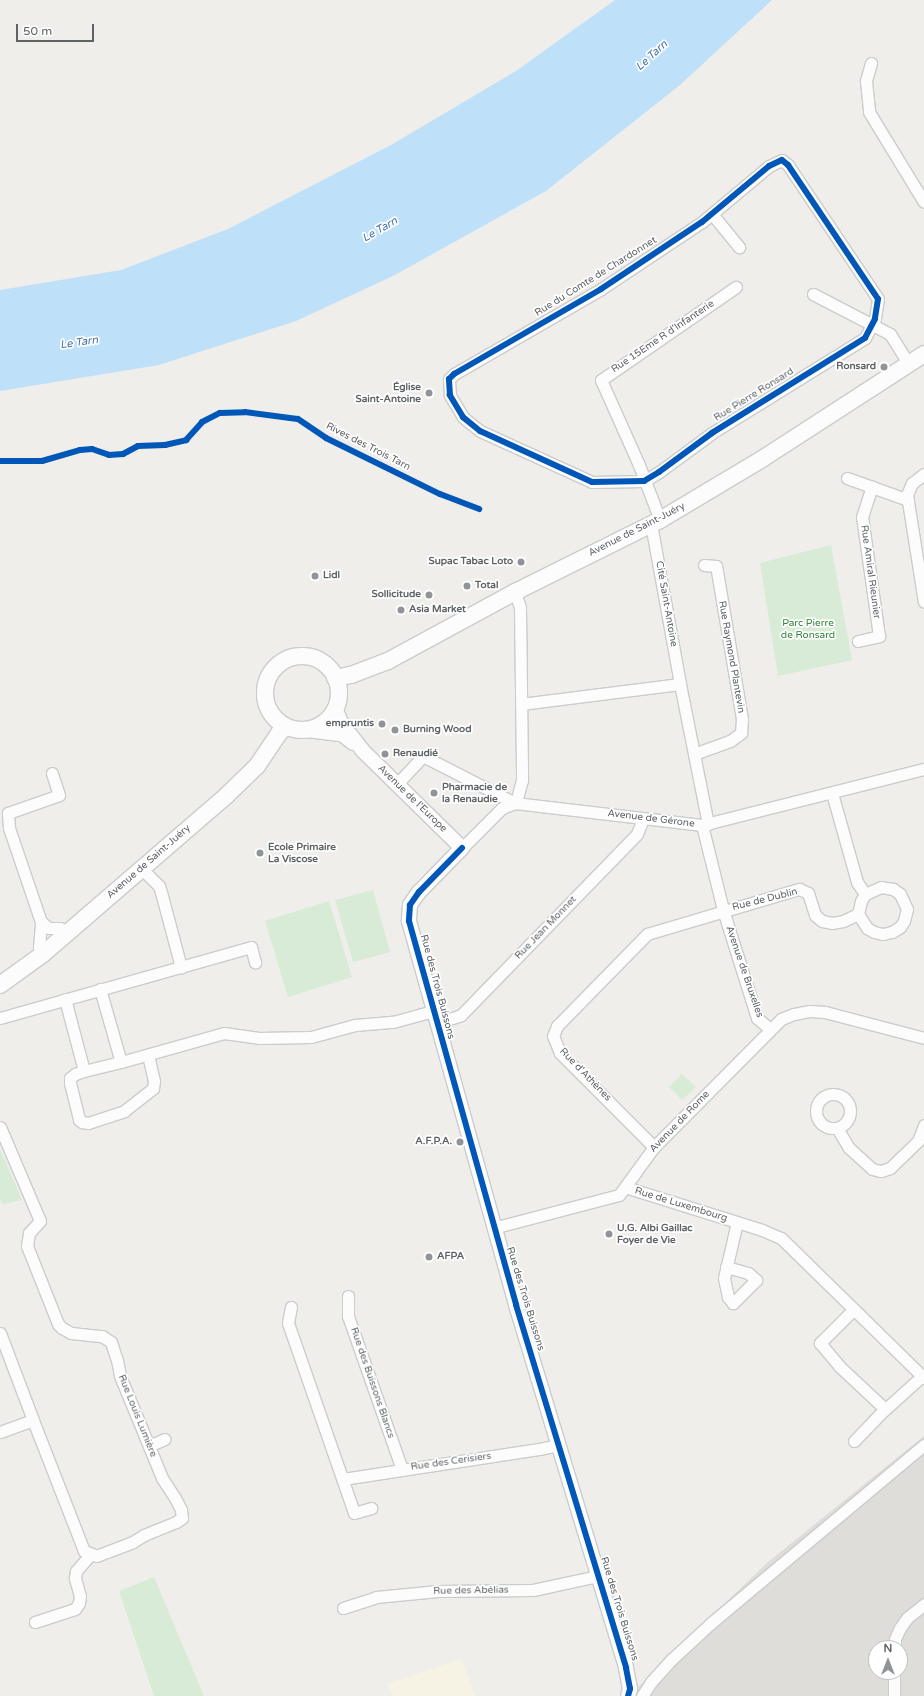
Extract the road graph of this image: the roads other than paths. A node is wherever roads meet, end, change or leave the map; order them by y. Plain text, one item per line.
1 (871, 64) dead end
2 (924, 202) edge
3 (712, 214) junction
4 (739, 247) dead end
5 (736, 288) dead end
6 (813, 294) dead end
7 (871, 325) junction
8 (924, 354) edge
9 (909, 364) junction
10 (924, 474) edge
11 (847, 478) dead end
12 (644, 481) junction
13 (872, 487) junction
14 (908, 500) junction
15 (656, 522) junction
16 (704, 565) dead end
17 (515, 592) junction
18 (924, 602) edge
19 (858, 641) dead end
20 (335, 678) junction
21 (680, 684) junction
22 (521, 704) junction
23 (336, 709) junction
24 (286, 727) junction
25 (307, 730) junction
26 (362, 750) junction
27 (694, 754) junction
28 (924, 770) edge
29 (52, 773) dead end
30 (396, 785) junction
31 (832, 792) junction
32 (515, 803) junction
33 (643, 818) junction
34 (705, 825) junction
35 (462, 848) junction
36 (141, 868) junction
37 (865, 894) junction
38 (723, 910) junction
39 (858, 914) junction
40 (41, 922) junction
41 (66, 934) junction
42 (43, 954) junction
43 (255, 962) dead end
44 (181, 966) junction
45 (0, 985) edge
46 (100, 990) junction
47 (65, 999) junction
48 (435, 1017) junction
49 (0, 1018) edge
50 (770, 1030) junction
51 (924, 1038) edge
52 (148, 1055) junction
53 (121, 1062) junction
54 (84, 1071) junction
55 (924, 1125) edge
56 (0, 1127) edge
57 (837, 1128) dead end
58 (654, 1147) junction
59 (625, 1187) junction
60 (737, 1222) junction
61 (494, 1228) junction
62 (726, 1267) dead end
63 (348, 1296) dead end
64 (291, 1307) dead end
65 (853, 1310) junction
66 (0, 1333) edge
67 (923, 1377) edge
68 (886, 1409) junction
69 (33, 1420) junction
70 (0, 1432) edge
71 (165, 1439) dead end
72 (854, 1441) dead end
73 (559, 1444) junction
74 (924, 1445) edge
75 (148, 1446) junction
76 (402, 1469) junction
77 (343, 1479) junction
78 (371, 1508) dead end
79 (90, 1554) junction
80 (598, 1576) junction
81 (924, 1604) edge
82 (343, 1608) dead end
83 (35, 1622) dead end
84 (895, 1640) edge
85 (894, 1680) edge
86 (651, 1682) junction
87 (629, 1692) edge
88 (642, 1696) edge
89 (894, 1696) edge

1 - 2 street
3 - 4 street
3 - 7 street, Rue du Comte de Chardonnet
3 - 12 street, Rue du Comte de Chardonnet
5 - 12 street, Rue 15Eme R d'Infanterie
6 - 7 street
7 - 9 street
7 - 12 street, Rue Pierre Ronsard
8 - 9 main road, Avenue de Saint-Juéry
9 - 15 main road, Avenue de Saint-Juéry
10 - 14 street
11 - 13 street
12 - 15 street
13 - 14 street
13 - 19 street, Rue Amiral Rieunier
14 - 18 street
15 - 17 main road, Avenue de Saint-Juéry
15 - 21 street, Cité Saint-Antoine
16 - 27 street, Rue Raymond Plantevin
17 - 20 main road, Avenue de Saint-Juéry
17 - 22 street
20 - 23 main road
20 - 24 main road
21 - 22 street
21 - 27 street, Cité Saint-Antoine
22 - 32 street
23 - 25 main road
23 - 26 street, Avenue de l'Europe
24 - 25 main road
24 - 36 main road, Avenue de Saint-Juéry
25 - 26 street, Avenue de l'Europe
26 - 30 street, Avenue de l'Europe
27 - 34 street, Cité Saint-Antoine
28 - 31 street, Avenue de Gérone
29 - 40 street
30 - 32 street, Avenue de Gérone
30 - 35 street, Avenue de l'Europe
31 - 34 street, Avenue de Gérone
31 - 37 street
32 - 33 street, Avenue de Gérone
32 - 35 street
33 - 34 street, Avenue de Gérone
33 - 48 street, Rue Jean Monnet
34 - 38 street, Avenue de Bruxelles
35 - 48 street, Rue des Trois Buissons
36 - 41 main road, Avenue de Saint-Juéry
36 - 44 street
37 - 39 street
37 - 39 street
38 - 39 street, Rue de Dublin
38 - 50 street, Avenue de Bruxelles
38 - 58 street, Rue d'Athènes
40 - 41 street
40 - 42 street
41 - 42 main road, Avenue de Saint-Juéry
42 - 45 main road, Avenue de Saint-Juéry
43 - 44 street
44 - 46 street
46 - 47 street
46 - 53 street
47 - 49 street
47 - 54 street
48 - 52 street, Rue Jean Monnet
48 - 61 street, Rue des Trois Buissons
50 - 51 street, Avenue de Rome
50 - 58 street, Avenue de Rome
52 - 53 street, Rue Jean Monnet
52 - 54 street
53 - 54 street, Rue Jean Monnet
55 - 57 street
56 - 75 street, Rue Louis Lumière
58 - 59 street, Avenue de Rome
59 - 60 street, Rue de Luxembourg
59 - 61 street, Avenue de Rome
60 - 62 street, Rue de Luxembourg
60 - 65 street, Rue de Luxembourg
61 - 73 street, Rue des Trois Buissons
63 - 76 street, Rue des Buissons Blancs
64 - 77 street
65 - 67 street, Rue de Luxembourg
65 - 68 street
66 - 69 street
67 - 68 street, Rue de Luxembourg
68 - 72 street, Rue de Luxembourg
69 - 70 street
69 - 79 street
71 - 75 street
73 - 76 street, Rue des Cerisiers
73 - 80 street, Rue des Trois Buissons
74 - 86 street
75 - 79 street, Rue Louis Lumière
76 - 77 street, Rue des Cerisiers
77 - 78 street
79 - 83 street
80 - 82 street, Rue des Abélias
80 - 87 street, Rue des Trois Buissons
81 - 84 street
85 - 89 street
86 - 87 street
86 - 88 street

